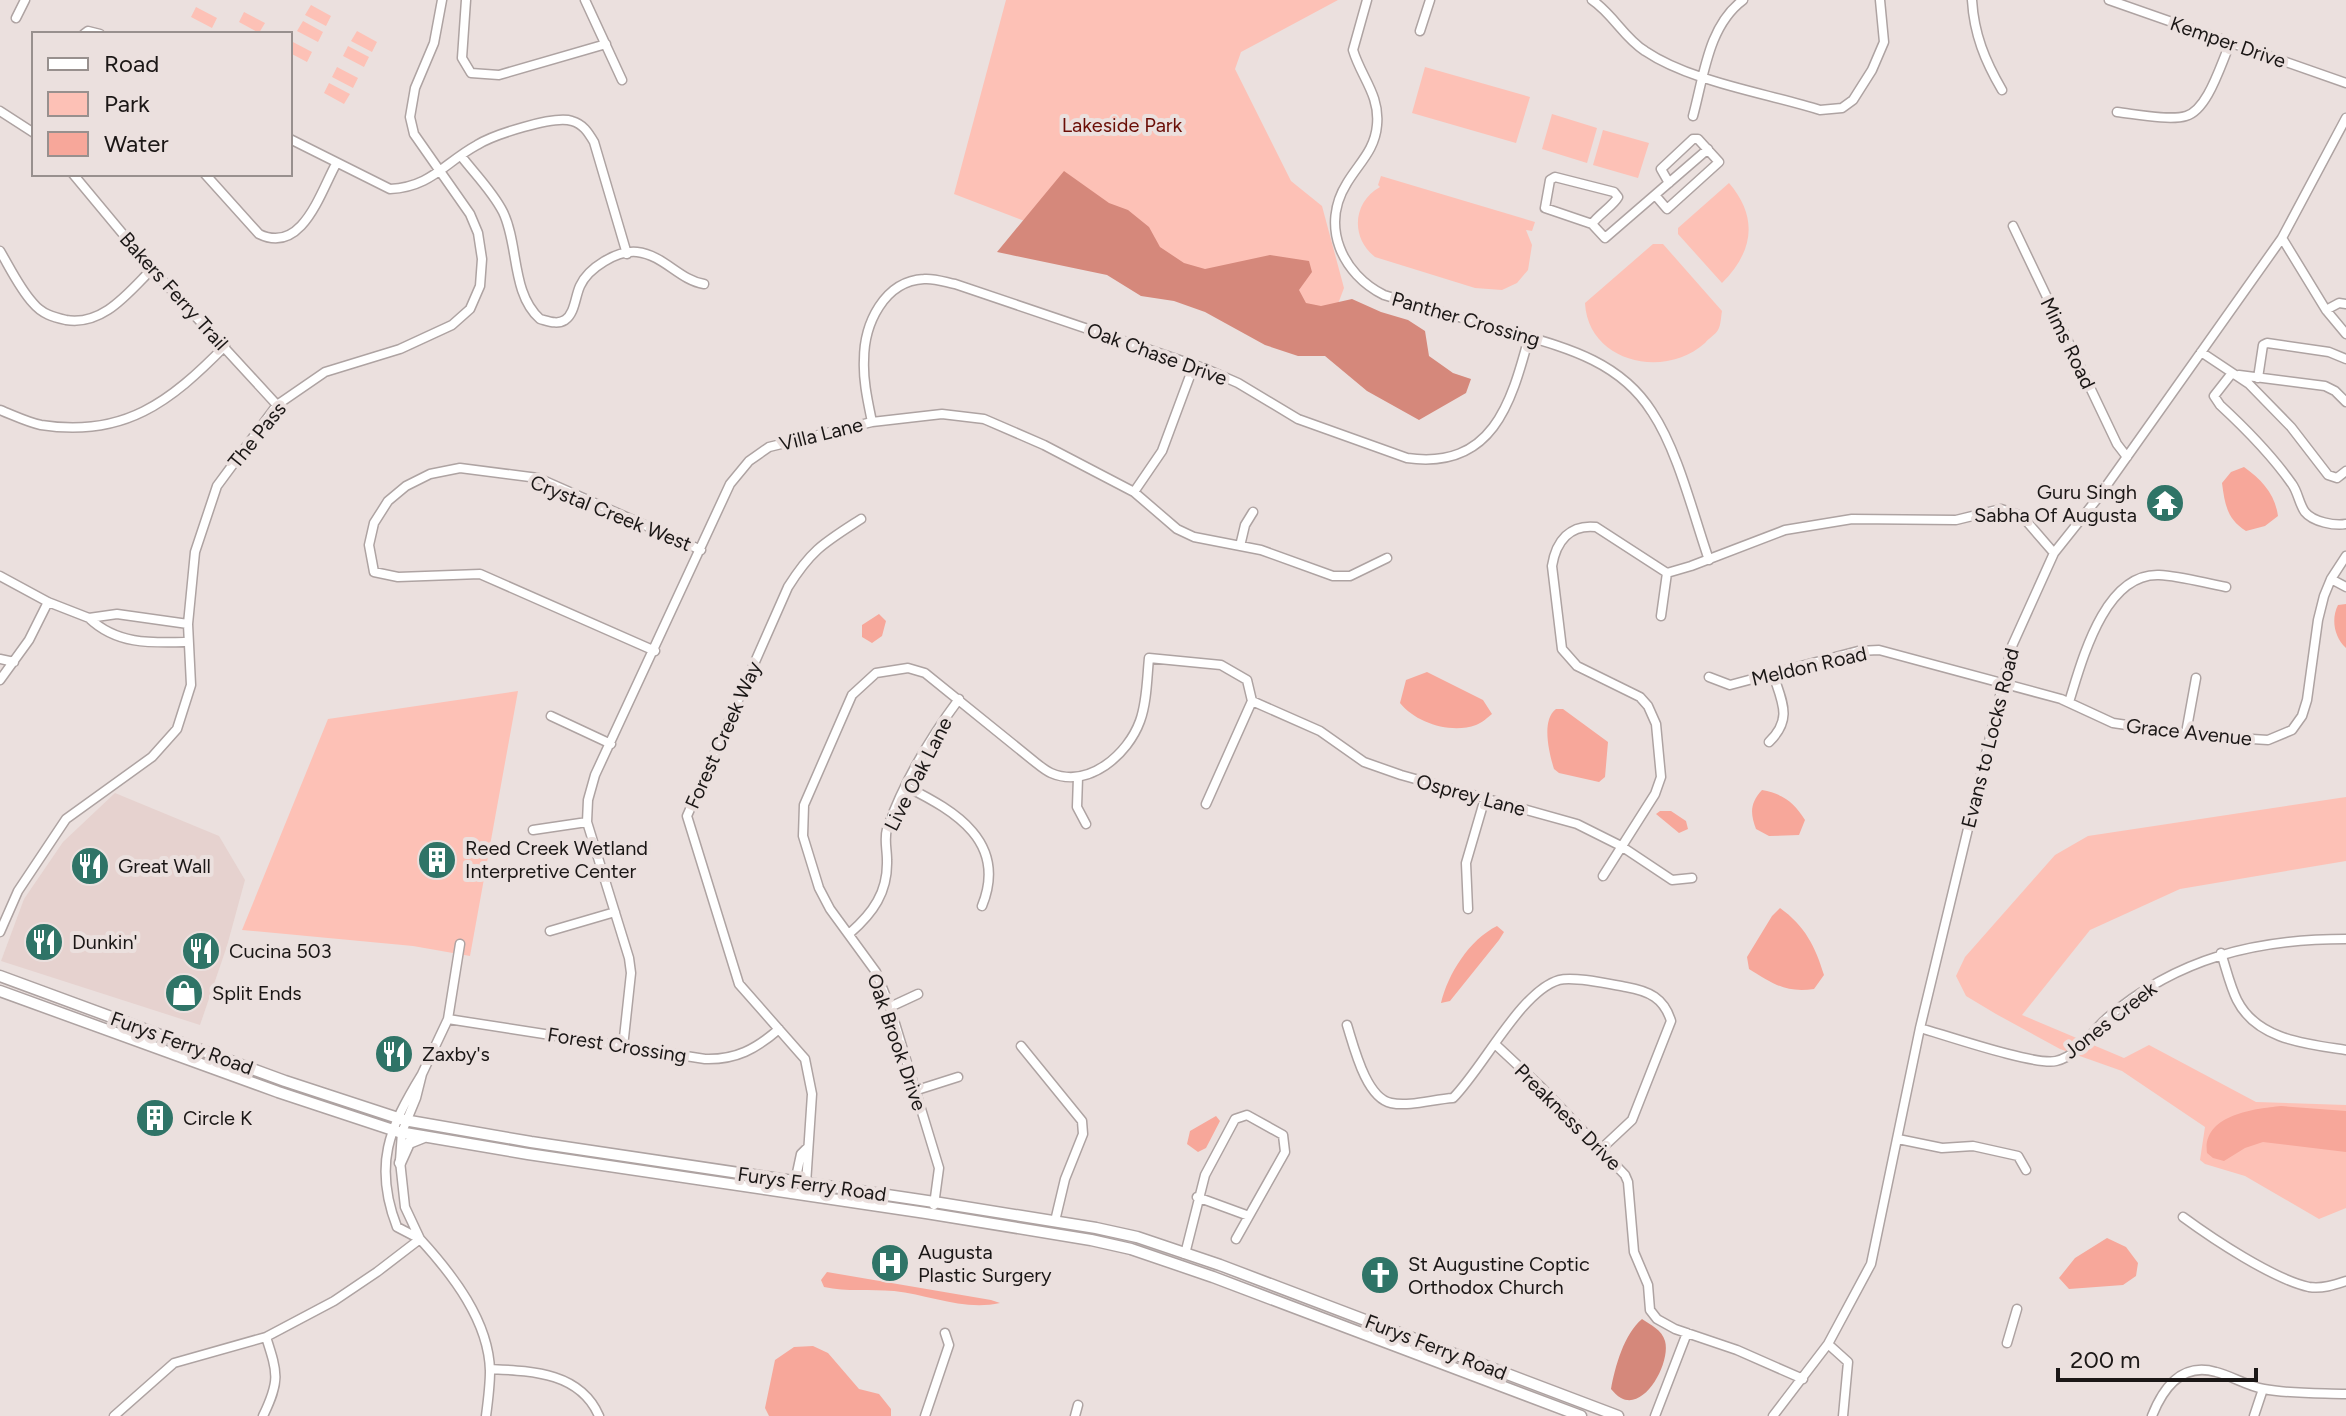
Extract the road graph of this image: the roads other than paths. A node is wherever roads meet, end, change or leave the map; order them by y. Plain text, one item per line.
1 (25, 0) edge
2 (442, 0) edge
3 (466, 0) edge
4 (585, 0) edge
5 (1367, 0) edge
6 (1430, 0) edge
7 (1592, 0) edge
8 (1743, 0) edge
9 (1880, 0) edge
10 (1972, 0) edge
11 (2109, 0) edge
12 (16, 18) dead end
13 (1420, 31) dead end
14 (606, 44) junction
15 (2230, 44) junction
16 (1704, 76) junction
17 (622, 80) dead end
18 (2346, 83) edge
19 (2002, 90) dead end
20 (0, 111) edge
21 (2117, 112) dead end
22 (1693, 116) dead end
23 (2346, 118) edge
24 (32, 132) edge
25 (292, 140) edge
26 (1708, 149) junction
27 (461, 156) junction
28 (336, 164) junction
29 (439, 173) junction
30 (75, 176) edge
31 (207, 176) edge
32 (1669, 183) junction
33 (1655, 195) junction
34 (1592, 224) junction
35 (2013, 226) dead end
36 (2282, 238) junction
37 (0, 251) edge
38 (627, 254) junction
39 (152, 269) junction
40 (704, 284) dead end
41 (2346, 304) edge
42 (2326, 310) junction
43 (2346, 334) edge
44 (1529, 337) junction
45 (225, 346) junction
46 (2201, 352) junction
47 (2346, 359) edge
48 (1194, 365) junction
49 (2233, 374) junction
50 (2258, 378) junction
51 (2346, 402) edge
52 (277, 405) junction
53 (0, 410) edge
54 (872, 422) junction
55 (2127, 457) junction
56 (2346, 471) edge
57 (1134, 492) junction
58 (1253, 512) dead end
59 (861, 519) dead end
60 (2346, 524) edge
61 (1240, 546) junction
62 (701, 550) junction
63 (2054, 553) junction
64 (2346, 556) edge
65 (1387, 558) dead end
66 (1709, 560) junction
67 (1667, 573) junction
68 (0, 576) edge
69 (2331, 579) junction
70 (2226, 587) dead end
71 (2346, 587) edge
72 (48, 602) junction
73 (1661, 616) dead end
74 (89, 618) junction
75 (188, 624) junction
76 (188, 642) junction
77 (655, 651) junction
78 (0, 659) edge
79 (14, 662) junction
80 (1773, 674) junction
81 (1709, 677) dead end
82 (2196, 678) dead end
83 (0, 680) edge
84 (2003, 684) junction
85 (959, 699) junction
86 (1252, 701) junction
87 (2069, 702) junction
88 (551, 716) dead end
89 (2186, 733) junction
90 (1769, 742) dead end
91 (611, 744) junction
92 (1078, 777) junction
93 (907, 787) junction
94 (1485, 798) junction
95 (1206, 804) dead end
96 (587, 822) junction
97 (1086, 824) dead end
98 (533, 830) dead end
99 (1621, 846) junction
100 (1603, 876) dead end
101 (1692, 878) dead end
102 (982, 906) dead end
103 (1468, 909) dead end
104 (615, 912) junction
105 (550, 931) dead end
106 (0, 932) edge
107 (850, 933) junction
108 (2346, 939) edge
109 (460, 944) dead end
110 (2221, 953) junction
111 (2, 974) edge
112 (0, 991) edge
113 (918, 994) dead end
114 (890, 1007) junction
115 (448, 1019) junction
116 (1347, 1025) dead end
117 (1920, 1028) junction
118 (779, 1029) junction
119 (1496, 1045) junction
120 (1021, 1046) dead end
121 (194, 1047) junction
122 (623, 1047) junction
123 (2346, 1050) edge
124 (190, 1060) junction
125 (958, 1077) dead end
126 (914, 1091) junction
127 (403, 1119) junction
128 (398, 1131) junction
129 (426, 1137) junction
130 (1898, 1139) junction
131 (1600, 1150) junction
132 (400, 1163) junction
133 (2026, 1170) dead end
134 (801, 1183) junction
135 (1197, 1197) junction
136 (403, 1200) junction
137 (934, 1202) junction
138 (388, 1205) junction
139 (932, 1214) junction
140 (1249, 1216) junction
141 (2183, 1217) dead end
142 (1055, 1221) junction
143 (420, 1239) junction
144 (1236, 1239) dead end
145 (1185, 1254) junction
146 (2346, 1281) edge
147 (2017, 1309) dead end
148 (945, 1333) dead end
149 (1687, 1333) junction
150 (266, 1337) junction
151 (2007, 1343) dead end
152 (1828, 1344) junction
153 (490, 1369) junction
154 (1803, 1379) junction
155 (2263, 1389) junction
156 (2346, 1394) edge
157 (1078, 1405) dead end
158 (1652, 1414) edge
159 (114, 1416) edge
160 (263, 1416) edge
161 (486, 1416) edge
162 (599, 1416) edge
163 (925, 1416) edge
164 (1075, 1416) edge
165 (1581, 1416) edge
166 (1618, 1416) edge
167 (1773, 1416) edge
168 (1843, 1416) edge
169 (2152, 1416) edge
170 (2254, 1416) edge

1 - 12 street
2 - 29 street, The Pass
3 - 14 street
4 - 14 street
5 - 44 street, Panther Crossing
6 - 13 street
7 - 16 street
8 - 16 street
9 - 16 street
10 - 19 street
11 - 15 street, Kemper Drive
14 - 17 street
15 - 18 street, Kemper Drive
15 - 21 street
16 - 22 street
20 - 24 street
23 - 36 street, Evans to Locks Road
25 - 28 street
26 - 32 street
26 - 32 street
26 - 33 street
27 - 29 street
27 - 38 street
27 - 38 street
28 - 29 street
28 - 31 street
29 - 52 street, The Pass
30 - 39 street, Bakers Ferry Trail
32 - 33 street
33 - 34 street
34 - 34 street
35 - 55 street, Mims Road
36 - 42 street
36 - 46 street, Evans to Locks Road
37 - 39 street
38 - 40 street
39 - 45 street, Bakers Ferry Trail
41 - 42 street
42 - 43 street
44 - 48 street, Oak Chase Drive
44 - 66 street, Panther Crossing
45 - 52 street, Bakers Ferry Trail
45 - 53 street
46 - 49 street
46 - 55 street, Evans to Locks Road
47 - 50 street
48 - 54 street, Oak Chase Drive
48 - 57 street
49 - 50 street
49 - 56 street
49 - 60 street
50 - 51 street
52 - 75 street, The Pass
54 - 57 street, Villa Lane
54 - 62 street, Villa Lane
55 - 63 street, Evans to Locks Road
57 - 61 street, Villa Lane
58 - 61 street
59 - 118 street, Forest Creek Way
61 - 65 street, Villa Lane
62 - 77 street, Villa Lane
62 - 77 street, Crystal Creek West
63 - 66 street
63 - 84 street, Evans to Locks Road
64 - 69 street, Grace Avenue
66 - 67 street
67 - 73 street
67 - 99 street
68 - 72 street
69 - 71 street
69 - 89 street, Grace Avenue
70 - 87 street
72 - 74 street
72 - 79 street
74 - 75 street
74 - 76 street
75 - 76 street, The Pass
76 - 106 street, The Pass
77 - 91 street, Villa Lane
78 - 79 street
79 - 83 street
80 - 81 street, Meldon Road
80 - 84 street, Meldon Road
80 - 90 street
82 - 89 street
84 - 87 street, Grace Avenue
84 - 117 street, Evans to Locks Road
85 - 92 street, Oak Brook Drive
85 - 93 street, Live Oak Lane
85 - 107 street, Oak Brook Drive
86 - 92 street
86 - 94 street, Osprey Lane
86 - 95 street
87 - 89 street, Grace Avenue
88 - 91 street
91 - 96 street, Villa Lane
92 - 97 street
93 - 102 street
93 - 107 street, Live Oak Lane
94 - 99 street, Osprey Lane
94 - 103 street
96 - 98 street
96 - 104 street, Villa Lane
99 - 100 street
99 - 101 street, Osprey Lane
104 - 105 street
104 - 122 street, Villa Lane
107 - 114 street, Oak Brook Drive
108 - 110 street, Jones Creek
109 - 115 street
110 - 117 street, Jones Creek
110 - 123 street
111 - 121 main road, Furys Ferry Road
112 - 124 main road, Furys Ferry Road
113 - 114 street
114 - 126 street, Oak Brook Drive
115 - 122 street, Forest Crossing
115 - 127 street
116 - 119 street
117 - 130 street, Evans to Locks Road
118 - 122 street, Forest Crossing
118 - 134 street, Forest Creek Way
119 - 131 street, Preakness Drive
119 - 131 street
120 - 142 street
121 - 124 main road
121 - 127 main road, Furys Ferry Road
124 - 128 main road, Furys Ferry Road
125 - 126 street
126 - 137 street, Oak Brook Drive
127 - 128 street
127 - 134 main road, Furys Ferry Road
128 - 129 main road, Furys Ferry Road
128 - 132 street
128 - 138 street
129 - 132 main road
129 - 139 main road, Furys Ferry Road
130 - 133 street
130 - 152 street, Evans to Locks Road
131 - 149 street, Preakness Drive
132 - 136 street
134 - 137 main road, Furys Ferry Road
135 - 140 street
135 - 140 street
135 - 145 street
136 - 138 street
136 - 143 street
137 - 139 street, Oak Brook Drive
137 - 142 main road, Furys Ferry Road
138 - 143 street
139 - 165 main road, Furys Ferry Road
140 - 144 street
141 - 146 street
142 - 145 main road, Furys Ferry Road
143 - 150 street
143 - 153 street
145 - 166 main road, Furys Ferry Road
147 - 151 street
148 - 163 street
149 - 154 street, Preakness Drive
149 - 158 street
150 - 159 street
150 - 160 street
152 - 154 street, Evans to Locks Road
152 - 168 street
153 - 161 street
153 - 162 street
154 - 167 street, Evans to Locks Road
155 - 156 street
155 - 169 street
155 - 170 street
157 - 164 street

